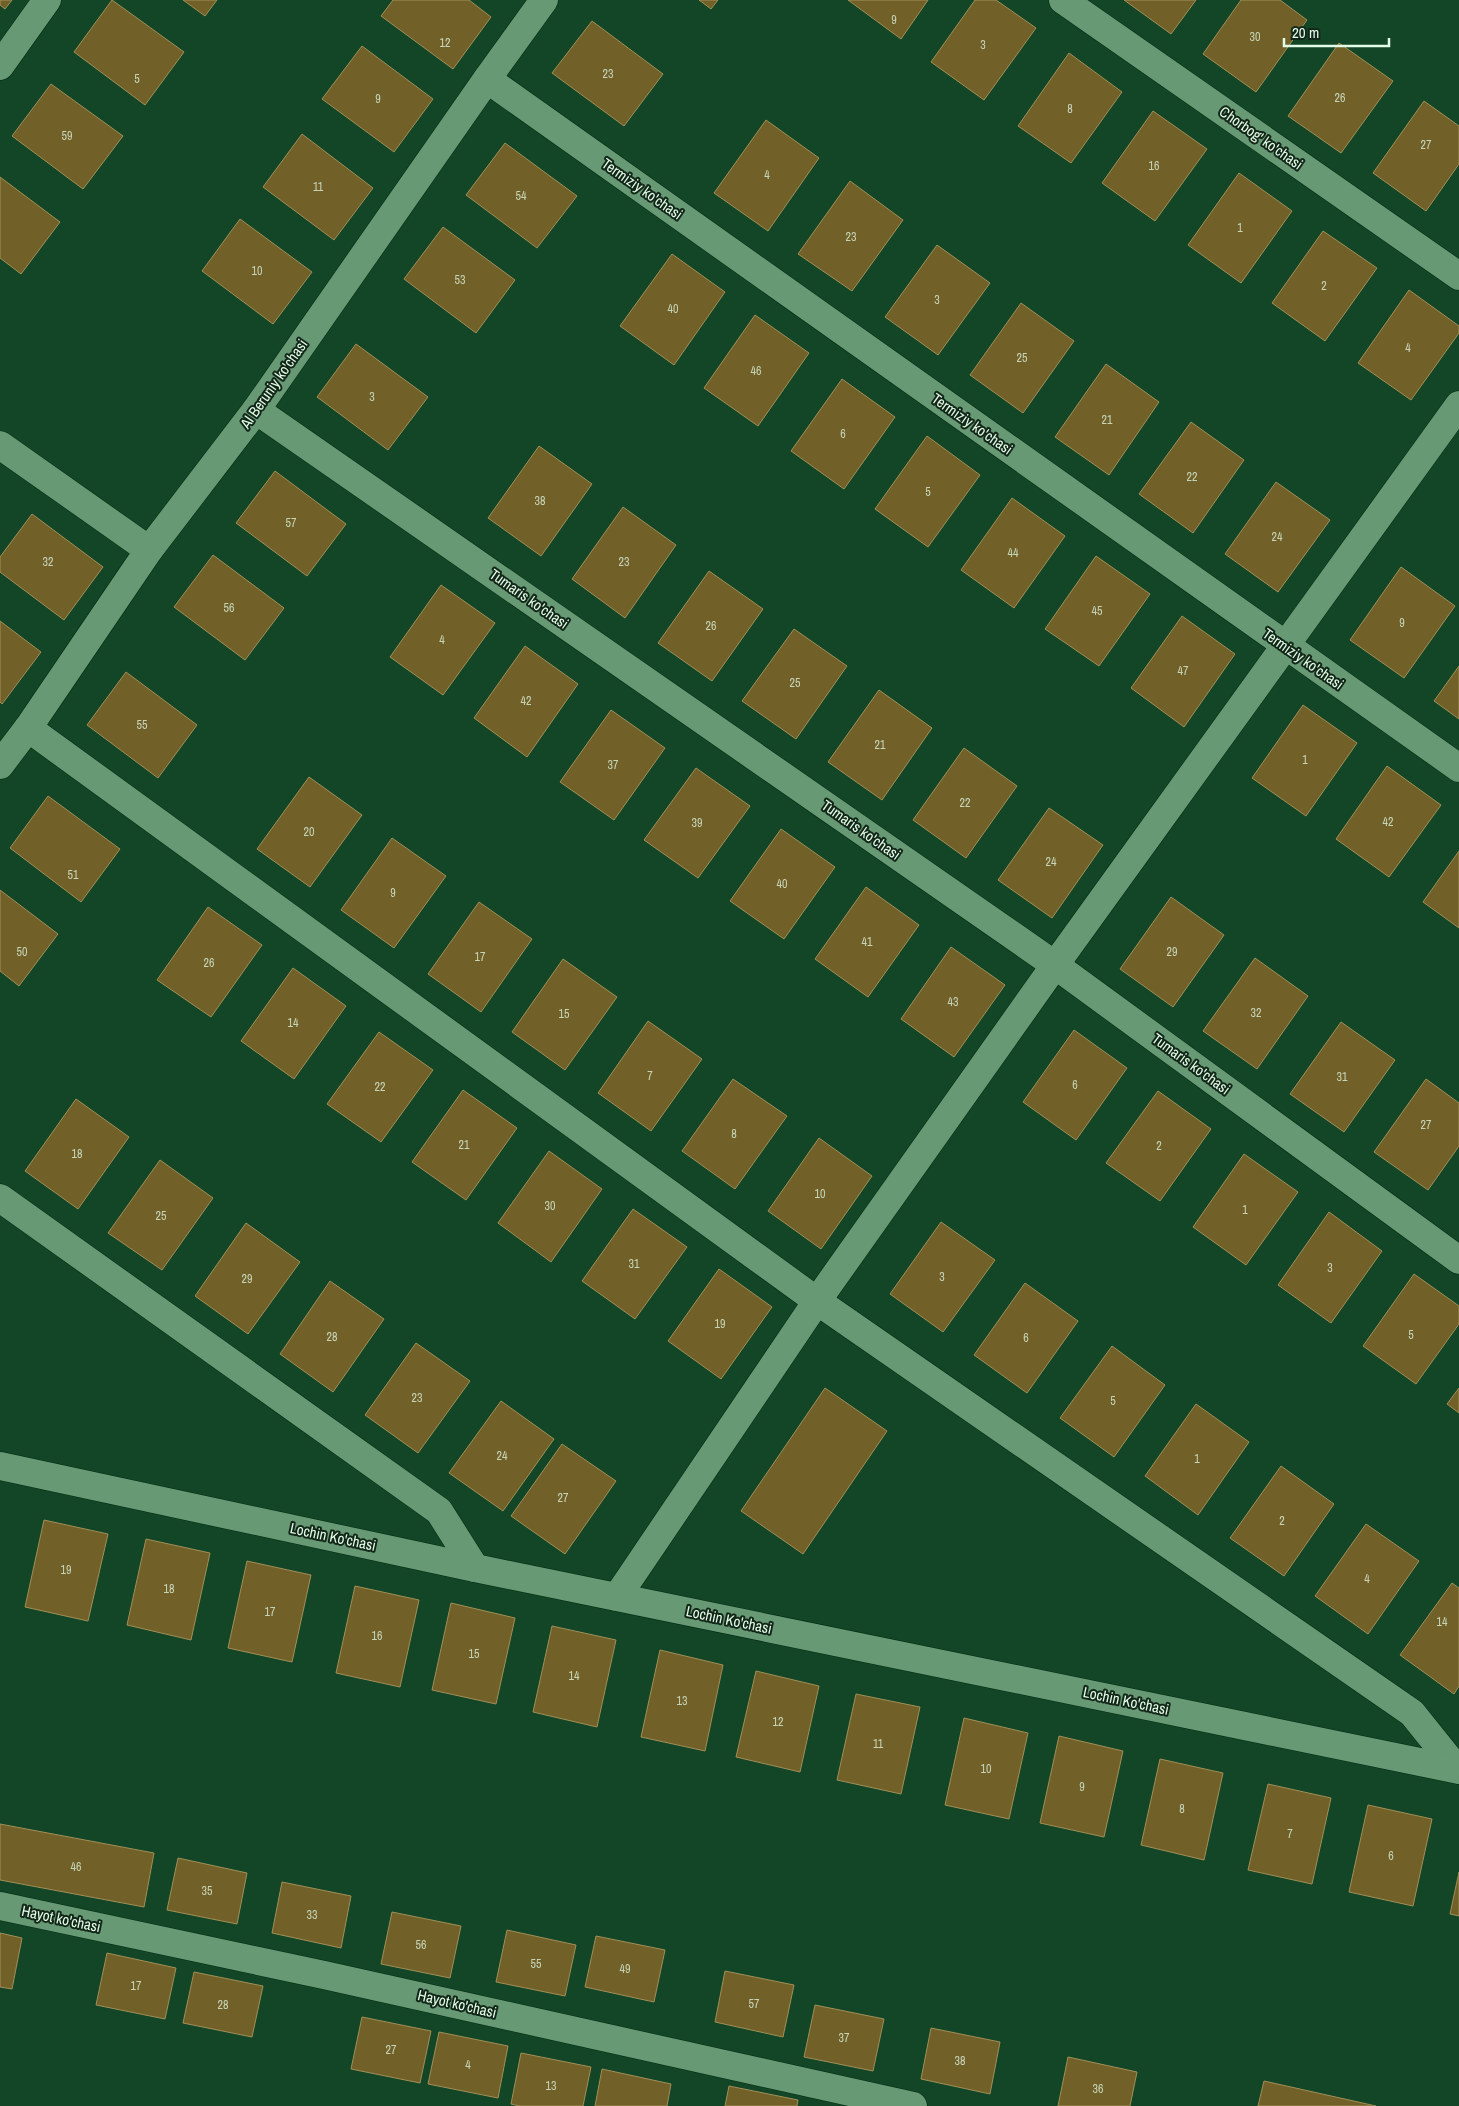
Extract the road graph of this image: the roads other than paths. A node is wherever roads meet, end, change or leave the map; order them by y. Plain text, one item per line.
1 (47, 0) edge
2 (544, 0) edge
3 (1063, 0) edge
4 (0, 66) edge
5 (487, 79) junction
6 (1459, 276) edge
7 (1459, 405) edge
8 (256, 410) junction
9 (0, 445) edge
10 (149, 550) junction
11 (1286, 647) junction
12 (28, 728) junction
13 (0, 765) edge
14 (1459, 768) edge
15 (1056, 965) junction
16 (0, 1198) edge
17 (1459, 1260) edge
18 (818, 1301) junction
19 (0, 1466) edge
20 (475, 1568) junction
21 (617, 1596) junction
22 (1458, 1769) edge
23 (0, 1906) edge
24 (913, 2106) edge

1 - 4 street
2 - 5 street, Al Beruniy ko'chasi
3 - 6 street, Chorbog' ko'chasi
5 - 8 street, Al Beruniy ko'chasi
5 - 11 street, Termiziy ko'chasi
7 - 11 street
8 - 10 street, Al Beruniy ko'chasi
8 - 15 street, Tumaris ko'chasi
9 - 10 street
10 - 12 street, Al Beruniy ko'chasi
11 - 14 street, Termiziy ko'chasi
11 - 15 street
12 - 13 street, Al Beruniy ko'chasi
12 - 18 street
15 - 17 street, Tumaris ko'chasi
15 - 18 street
16 - 20 street
18 - 21 street
18 - 22 street
19 - 20 street, Lochin Ko'chasi
20 - 21 street, Lochin Ko'chasi
21 - 22 street, Lochin Ko'chasi
23 - 24 street, Hayot ko'chasi

